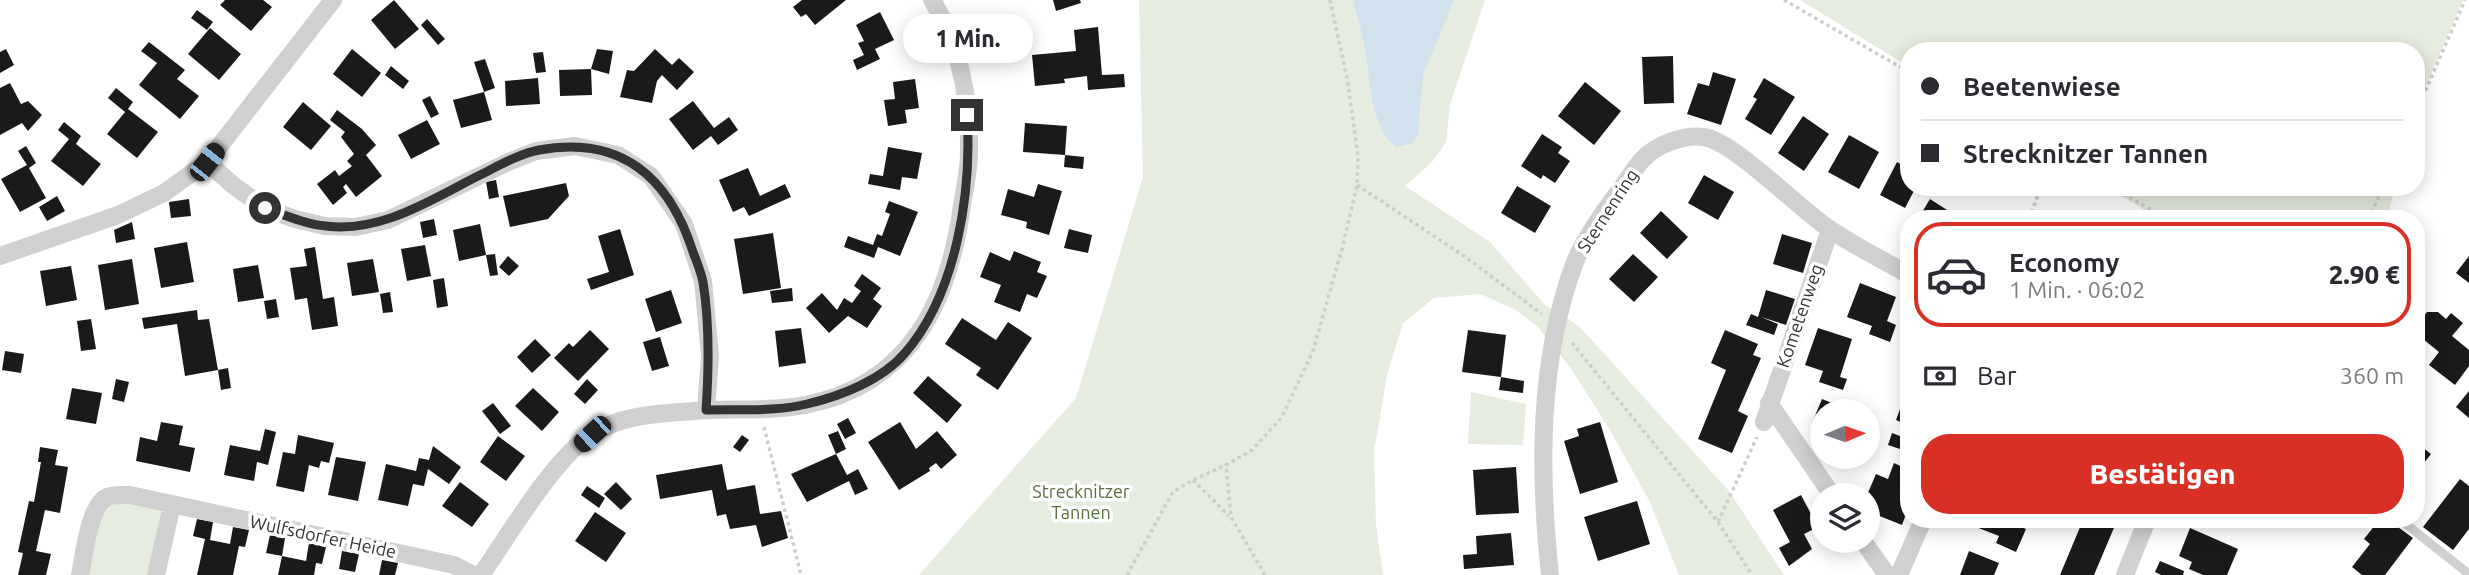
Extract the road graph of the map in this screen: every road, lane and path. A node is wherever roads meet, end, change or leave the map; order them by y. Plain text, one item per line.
1 (332, 0) edge
2 (932, 0) edge
3 (1330, 0) edge
4 (1784, 0) edge
5 (2465, 0) edge
6 (1900, 67) edge
7 (2425, 92) edge
8 (207, 162) junction
9 (1357, 185) junction
10 (2127, 196) edge
11 (2152, 210) edge
12 (1830, 230) junction
13 (0, 256) edge
14 (1900, 270) edge
15 (1556, 324) junction
16 (1769, 403) junction
17 (759, 408) junction
18 (706, 410) junction
19 (1763, 422) joint
20 (1226, 465) junction
21 (1193, 480) junction
22 (1824, 483) edge
23 (172, 505) junction
24 (1231, 517) junction
25 (1718, 522) junction
26 (1920, 528) edge
27 (2144, 528) edge
28 (2410, 528) edge
29 (1871, 553) edge
30 (2469, 574) edge
31 (80, 575) edge
32 (156, 575) edge
33 (473, 575) edge
34 (481, 575) edge
35 (801, 575) edge
36 (1127, 575) edge
37 (1265, 575) edge
38 (1550, 575) edge
39 (1752, 575) edge
40 (1887, 575) edge
41 (1899, 575) edge
42 (2125, 575) edge

1 - 8 street
2 - 17 street
3 - 9 path
4 - 6 path
5 - 7 path
8 - 13 street
8 - 18 street
9 - 15 path
9 - 20 path
10 - 11 path
12 - 14 street, Sternenring
12 - 15 street, Sternenring
12 - 16 street, Kometenweg
15 - 25 path
15 - 38 street, Sternenring
16 - 19 street, Kometenweg
16 - 22 street
17 - 18 street
17 - 35 path
18 - 34 street
19 - 25 path
20 - 21 path
20 - 24 path
21 - 24 path
21 - 36 path
23 - 31 street, Wulfsdorfer Heide
23 - 32 street
23 - 33 street, Wulfsdorfer Heide
24 - 37 path
25 - 39 path
26 - 41 street
27 - 42 street
28 - 30 lane
29 - 40 street

